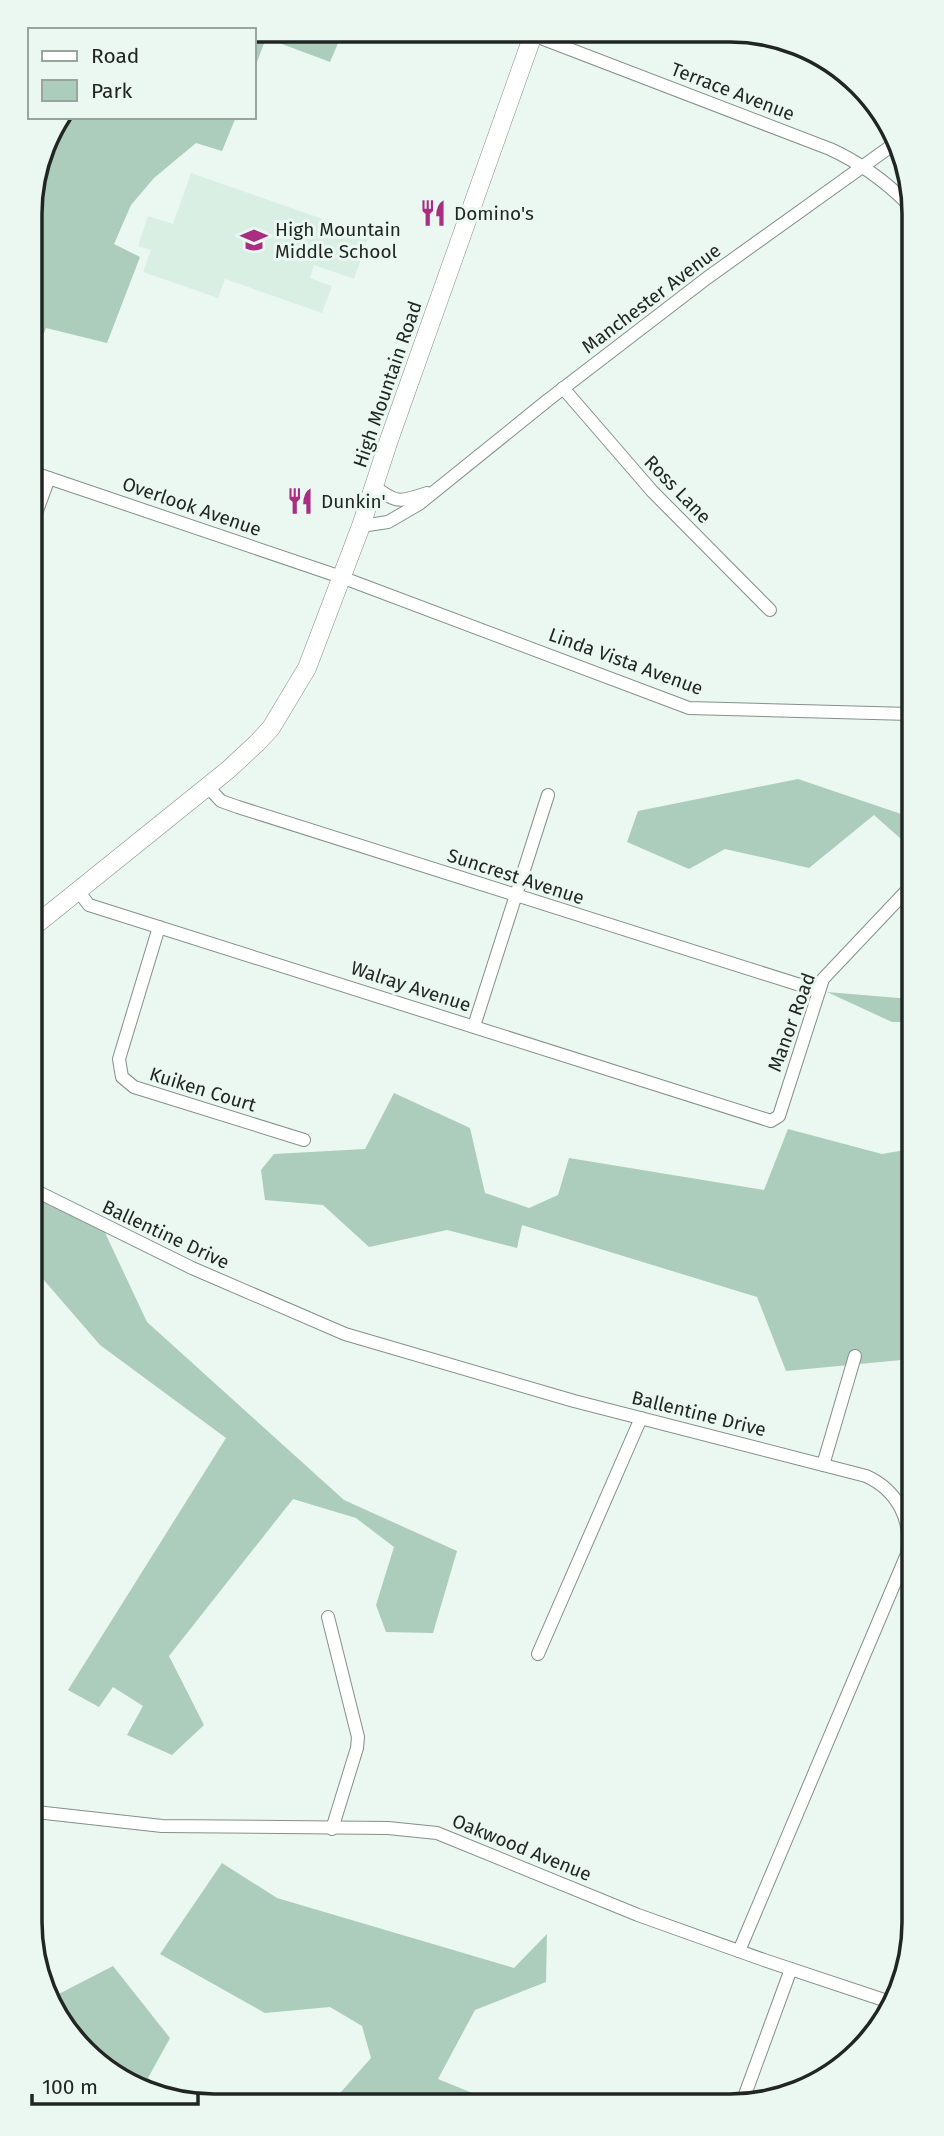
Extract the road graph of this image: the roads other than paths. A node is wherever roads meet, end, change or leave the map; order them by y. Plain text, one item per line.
1 (528, 42) edge
2 (554, 42) edge
3 (889, 148) edge
4 (864, 166) junction
5 (901, 198) edge
6 (563, 388) junction
7 (42, 476) edge
8 (49, 478) junction
9 (374, 486) junction
10 (437, 489) junction
11 (42, 497) edge
12 (361, 526) junction
13 (341, 577) junction
14 (770, 610) dead end
15 (902, 714) edge
16 (208, 787) junction
17 (548, 795) dead end
18 (78, 891) junction
19 (902, 895) edge
20 (516, 896) junction
21 (42, 920) edge
22 (159, 927) junction
23 (819, 991) junction
24 (474, 1026) junction
25 (739, 1110) joint
26 (304, 1140) dead end
27 (42, 1194) edge
28 (855, 1356) dead end
29 (641, 1418) junction
30 (823, 1465) junction
31 (902, 1508) edge
32 (902, 1586) edge
33 (328, 1617) dead end
34 (538, 1654) dead end
35 (42, 1813) edge
36 (332, 1829) junction
37 (739, 1951) junction
38 (791, 1969) junction
39 (883, 2000) edge
40 (745, 2093) edge

1 - 9 street, High Mountain Road
2 - 4 street, Terrace Avenue
3 - 4 street, Manchester Avenue
4 - 5 street, Terrace Avenue
4 - 6 street, Manchester Avenue
6 - 10 street, Manchester Avenue
6 - 14 street, Ross Lane
7 - 8 street, Overlook Avenue
8 - 11 street
8 - 13 street, Overlook Avenue
9 - 10 street, Manchester Avenue
9 - 12 street, High Mountain Road
10 - 12 street, Manchester Avenue
12 - 13 street, High Mountain Road
13 - 15 street, Linda Vista Avenue
13 - 16 street, High Mountain Road
16 - 18 street, High Mountain Road
16 - 20 street, Suncrest Avenue
17 - 20 street
18 - 21 street, High Mountain Road
18 - 22 street, Walray Avenue
19 - 23 street, Manor Road
20 - 23 street, Suncrest Avenue
20 - 24 street
22 - 24 street, Walray Avenue
22 - 26 street, Kuiken Court
23 - 25 street, Manor Road
24 - 25 street, Walray Avenue
27 - 29 street, Ballentine Drive
28 - 30 street
29 - 30 street, Ballentine Drive
29 - 34 street
30 - 31 street, Ballentine Drive
32 - 37 street, Ballentine Drive
33 - 36 street
35 - 36 street, Oakwood Avenue
36 - 37 street, Oakwood Avenue
37 - 38 street, Oakwood Avenue
38 - 39 street, Oakwood Avenue
38 - 40 street

